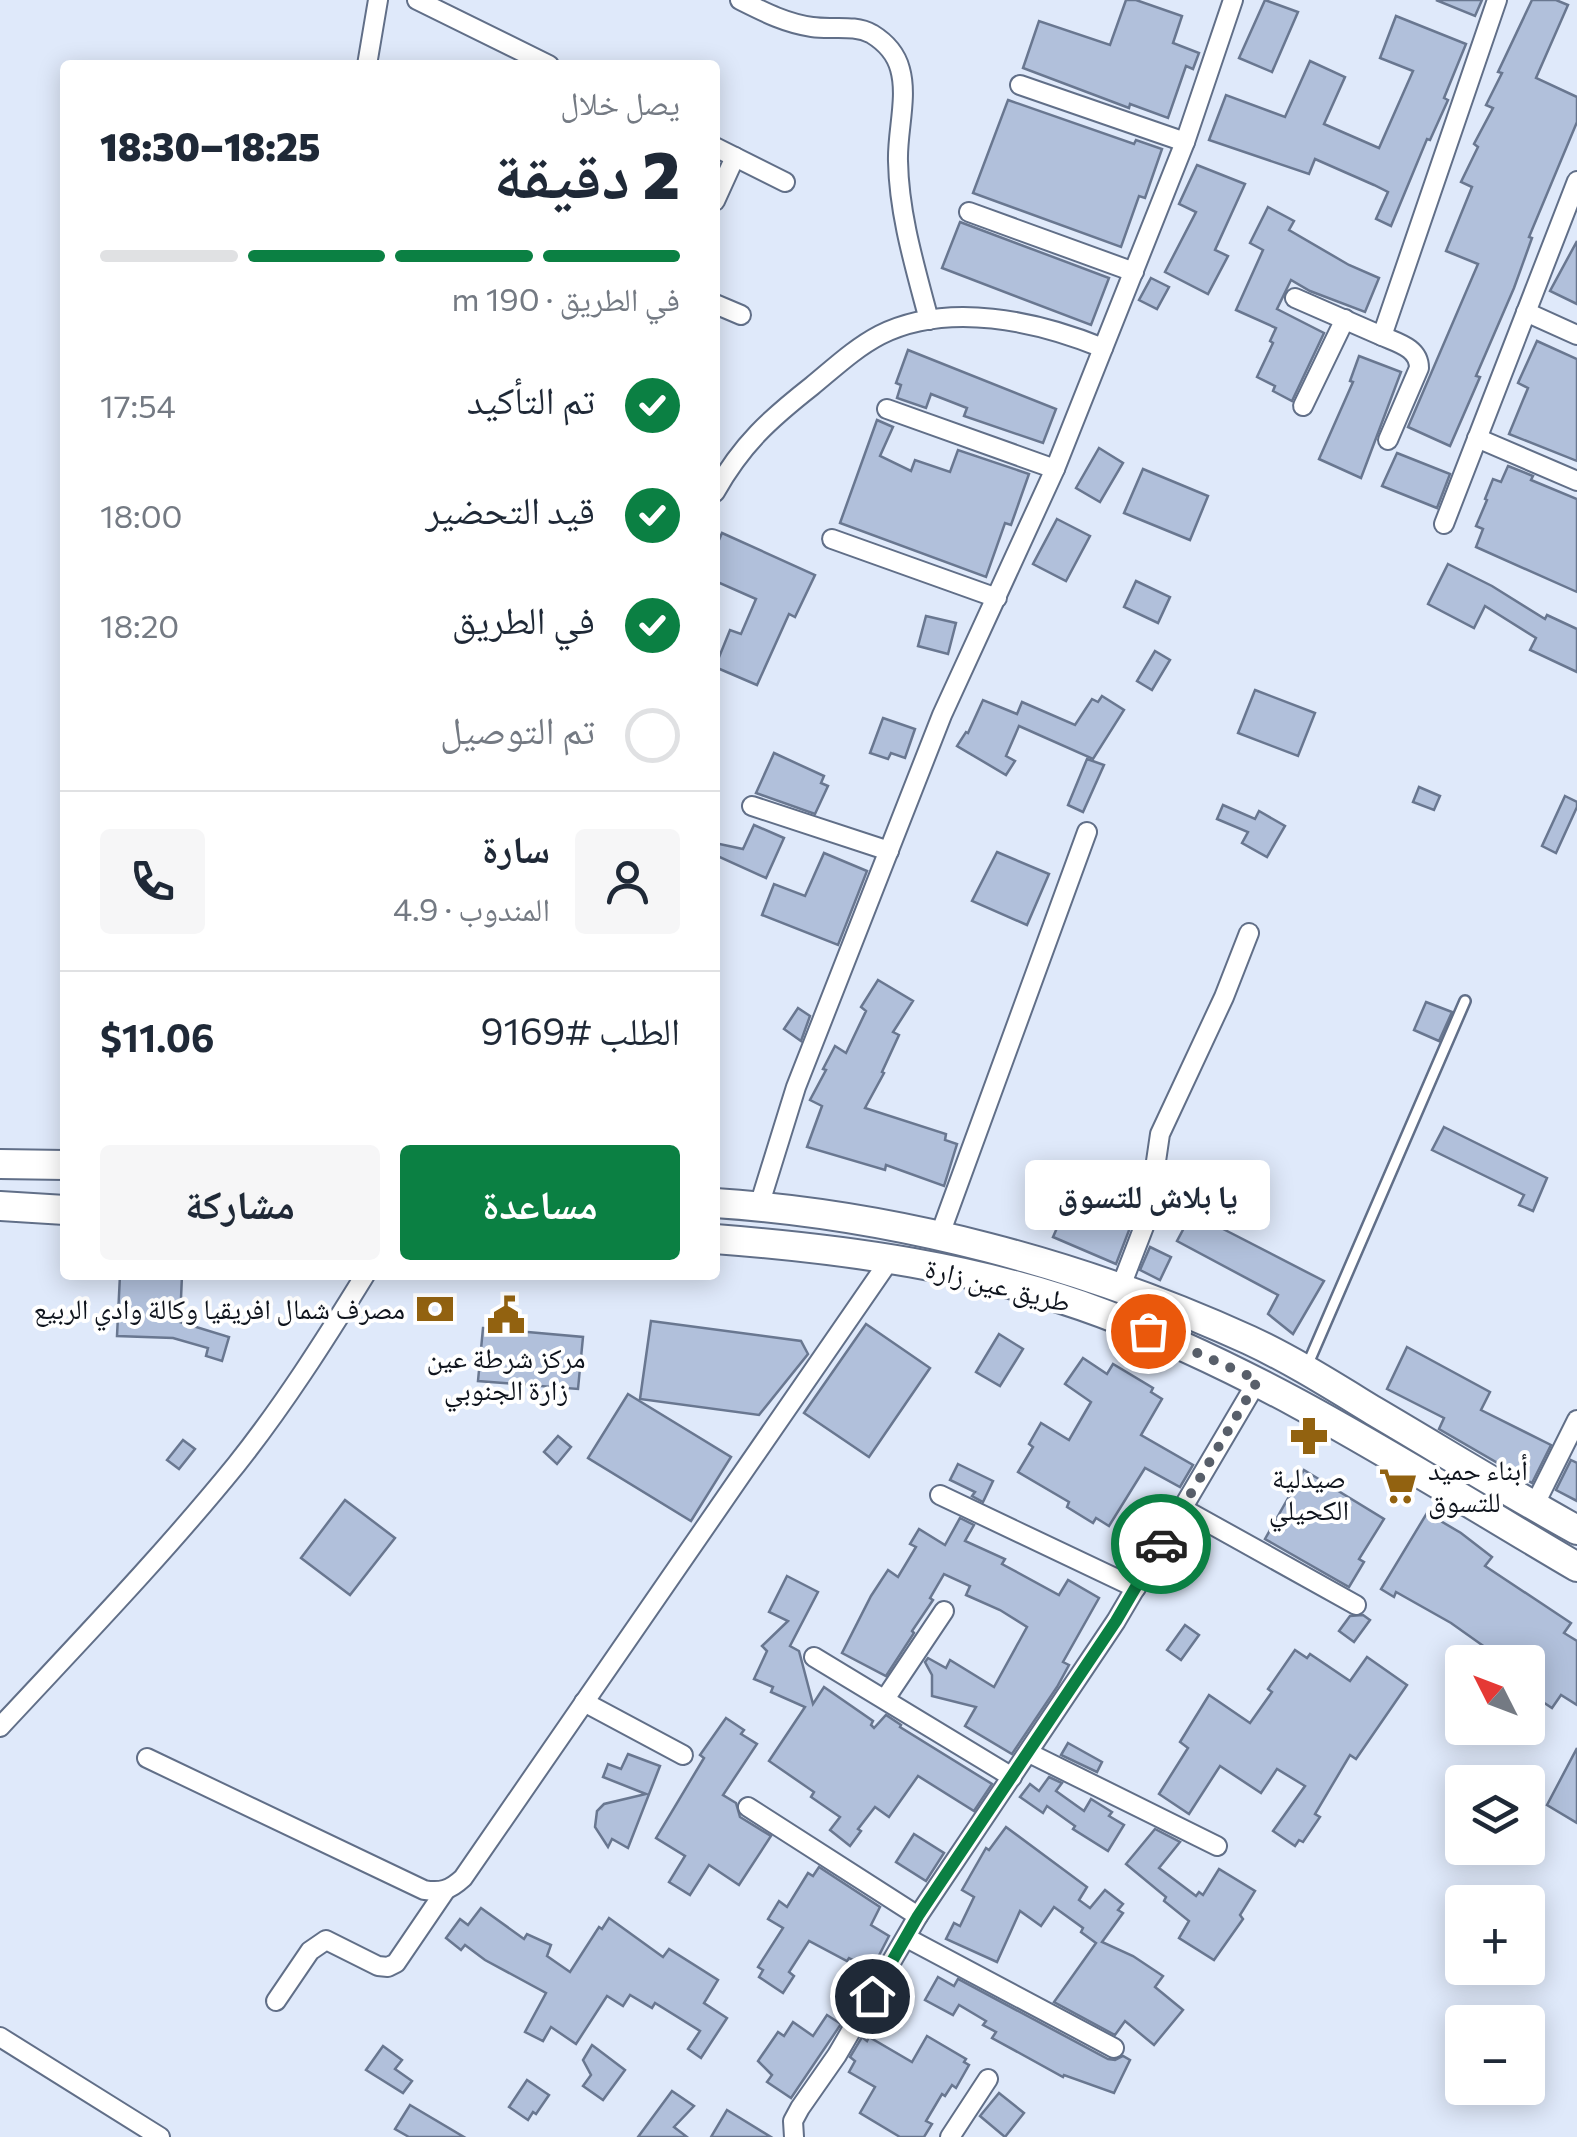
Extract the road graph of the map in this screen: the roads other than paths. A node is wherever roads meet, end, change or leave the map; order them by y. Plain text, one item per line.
1 (378, 0) edge
2 (417, 0) edge
3 (740, 0) edge
4 (784, 0) edge
5 (1232, 0) edge
6 (1497, 0) edge
7 (776, 19) junction
8 (368, 60) edge
9 (539, 60) edge
10 (1020, 84) dead end
11 (1185, 142) junction
12 (720, 150) edge
13 (735, 157) junction
14 (1577, 181) edge
15 (785, 182) dead end
16 (720, 190) edge
17 (969, 212) dead end
18 (1134, 272) junction
19 (1294, 298) dead end
20 (720, 306) edge
21 (1526, 312) junction
22 (742, 315) dead end
23 (1345, 319) junction
24 (929, 320) junction
25 (1577, 335) edge
26 (1382, 336) junction
27 (1104, 348) junction
28 (1302, 406) dead end
29 (887, 409) dead end
30 (1477, 438) junction
31 (1388, 440) dead end
32 (1055, 469) junction
33 (1577, 480) edge
34 (720, 484) edge
35 (1444, 524) dead end
36 (832, 540) dead end
37 (997, 598) junction
38 (752, 806) dead end
39 (1087, 832) dead end
40 (889, 851) junction
41 (1249, 933) dead end
42 (1465, 1001) dead end
43 (0, 1164) edge
44 (60, 1164) edge
45 (720, 1203) edge
46 (0, 1206) edge
47 (759, 1206) junction
48 (60, 1210) edge
49 (940, 1237) junction
50 (720, 1240) edge
51 (891, 1258) junction
52 (362, 1280) edge
53 (1120, 1289) junction
54 (1305, 1369) junction
55 (1258, 1380) junction
56 (1577, 1420) edge
57 (940, 1495) dead end
58 (1534, 1506) junction
59 (1182, 1508) junction
60 (1577, 1530) edge
61 (1577, 1567) edge
62 (1136, 1588) junction
63 (1356, 1604) dead end
64 (944, 1611) dead end
65 (814, 1657) dead end
66 (886, 1699) junction
67 (584, 1702) junction
68 (0, 1726) edge
69 (1029, 1752) junction
70 (683, 1754) dead end
71 (147, 1758) dead end
72 (1012, 1777) junction
73 (748, 1808) dead end
74 (1218, 1846) dead end
75 (445, 1890) junction
76 (918, 1916) junction
77 (907, 1938) junction
78 (276, 2002) dead end
79 (0, 2038) edge
80 (1114, 2048) dead end
81 (988, 2079) dead end
82 (160, 2137) edge
83 (794, 2137) edge
84 (950, 2137) edge

1 - 8 street
2 - 9 street
3 - 7 street
4 - 7 street
5 - 11 street
6 - 26 street
7 - 24 street
10 - 11 street
11 - 18 street
12 - 13 street
13 - 15 street
13 - 16 street
14 - 21 street
17 - 18 street
18 - 27 street
19 - 23 street
20 - 22 street
21 - 25 street
21 - 30 street
23 - 26 street
23 - 28 street
24 - 27 street
24 - 34 street
26 - 31 street
27 - 32 street
29 - 32 street
30 - 33 street
30 - 35 street
32 - 37 street
36 - 37 street
37 - 40 street
38 - 40 street
39 - 49 street
40 - 47 street
41 - 53 street
42 - 54 lane
43 - 44 main road
45 - 47 main road, طريق عين زارة
46 - 48 main road
47 - 49 main road, طريق عين زارة
49 - 53 main road, طريق عين زارة
50 - 51 main road, طريق عين زارة
51 - 55 main road, طريق عين زارة
51 - 67 street
52 - 68 street
53 - 54 main road, طريق عين زارة
54 - 58 main road, طريق عين زارة
55 - 59 street
55 - 61 main road, طريق عين زارة
56 - 58 street
57 - 62 street
58 - 60 main road, طريق عين زارة
59 - 62 street
59 - 63 street
62 - 69 street
64 - 66 street
65 - 66 street
66 - 72 street
67 - 70 street
67 - 75 street
69 - 72 street
69 - 74 street
71 - 75 street
72 - 76 street
73 - 76 street
75 - 78 street
76 - 77 street
77 - 80 street
77 - 83 street
79 - 82 street
81 - 84 street

